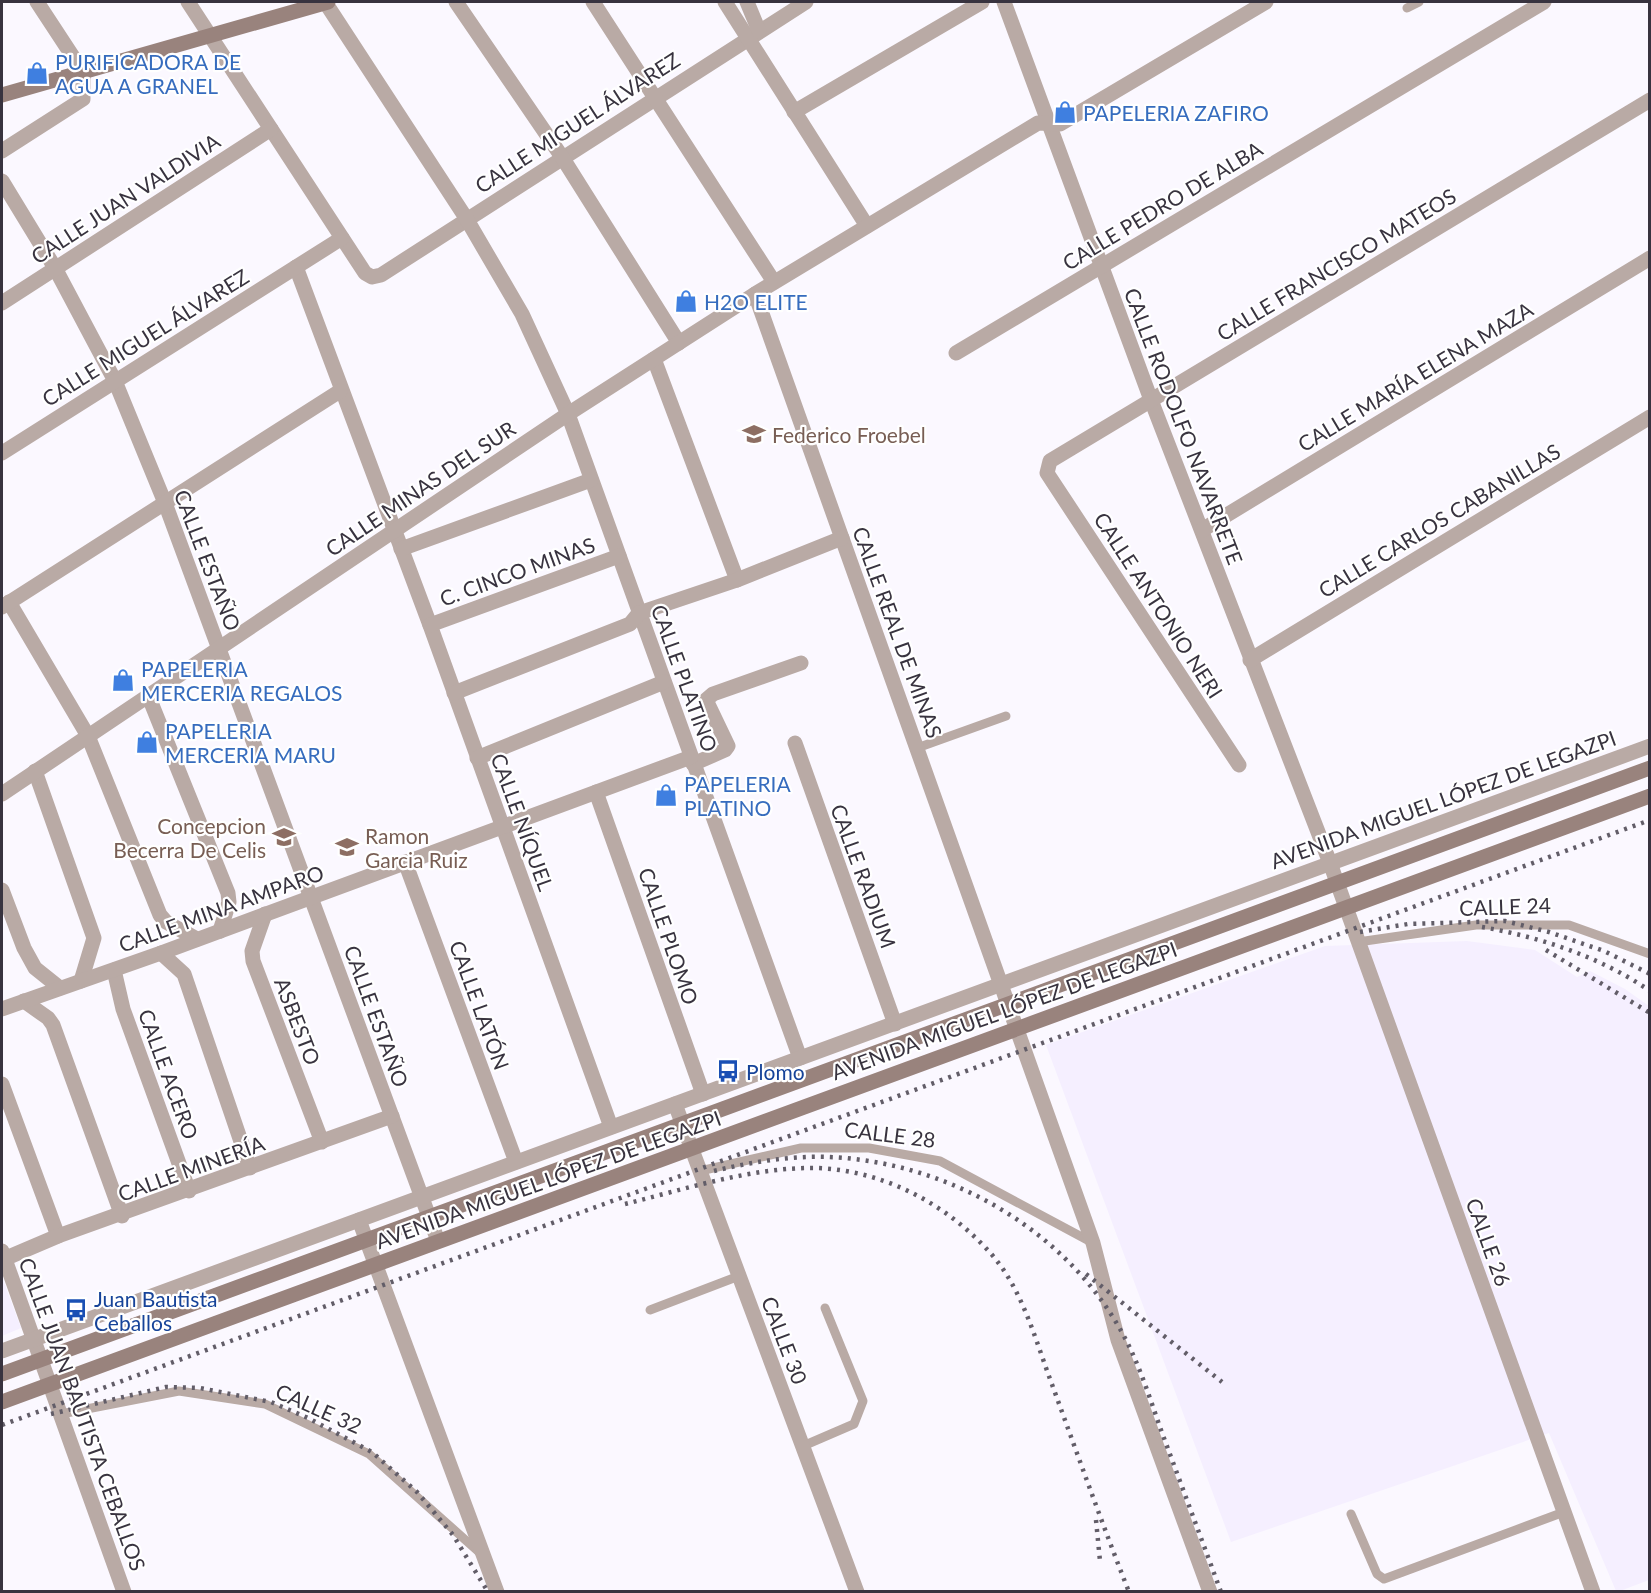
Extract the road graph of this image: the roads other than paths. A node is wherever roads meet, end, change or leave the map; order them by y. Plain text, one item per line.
1 (37, 2) edge
2 (188, 2) edge
3 (326, 2) edge
4 (456, 2) edge
5 (593, 2) edge
6 (724, 2) edge
7 (747, 2) edge
8 (806, 2) edge
9 (981, 2) edge
10 (1004, 2) edge
11 (1266, 2) edge
12 (1419, 2) edge
13 (1544, 2) edge
14 (1407, 9) dead end
15 (753, 35) junction
16 (211, 36) junction
17 (83, 72) junction
18 (2, 95) edge
19 (656, 97) junction
20 (1650, 100) edge
21 (795, 112) junction
22 (1047, 124) junction
23 (271, 129) junction
24 (2, 151) edge
25 (562, 157) junction
26 (2, 181) edge
27 (466, 218) junction
28 (867, 226) junction
29 (342, 238) junction
30 (1650, 258) edge
31 (1101, 265) junction
32 (296, 267) junction
33 (55, 268) junction
34 (774, 282) junction
35 (754, 294) junction
36 (2, 303) edge
37 (680, 343) junction
38 (956, 353) dead end
39 (654, 359) junction
40 (115, 381) junction
41 (340, 391) junction
42 (1151, 400) junction
43 (568, 414) junction
44 (1650, 417) edge
45 (2, 453) edge
46 (1047, 466) joint
47 (591, 480) junction
48 (165, 503) junction
49 (394, 530) junction
50 (1202, 530) junction
51 (842, 538) junction
52 (401, 549) junction
53 (619, 556) junction
54 (737, 580) junction
55 (5, 605) edge
56 (639, 613) junction
57 (429, 625) junction
58 (219, 648) junction
59 (1250, 660) junction
60 (801, 663) dead end
61 (664, 682) junction
62 (453, 693) junction
63 (148, 695) junction
64 (1006, 716) dead end
65 (88, 735) junction
66 (795, 743) dead end
67 (917, 748) junction
68 (1649, 748) edge
69 (477, 758) junction
70 (692, 760) junction
71 (1239, 765) dead end
72 (1650, 768) edge
73 (35, 771) junction
74 (596, 792) junction
75 (2, 794) edge
76 (1650, 796) edge
77 (502, 826) junction
78 (405, 862) junction
79 (1330, 863) junction
80 (1337, 883) junction
81 (2, 890) edge
82 (311, 897) junction
83 (1346, 907) junction
84 (265, 914) junction
85 (220, 931) junction
86 (198, 939) junction
87 (1358, 942) junction
88 (161, 953) junction
89 (1650, 954) edge
90 (114, 970) junction
91 (81, 981) junction
92 (1002, 985) junction
93 (60, 988) junction
94 (24, 1001) junction
95 (1009, 1003) junction
96 (2, 1010) edge
97 (895, 1024) junction
98 (1017, 1028) junction
99 (800, 1058) junction
100 (2, 1084) edge
101 (703, 1094) junction
102 (675, 1104) junction
103 (392, 1116) junction
104 (682, 1124) junction
105 (611, 1127) junction
106 (322, 1142) junction
107 (691, 1148) junction
108 (516, 1162) junction
109 (250, 1168) junction
110 (700, 1172) junction
111 (189, 1191) junction
112 (422, 1197) junction
113 (122, 1216) junction
114 (429, 1217) junction
115 (360, 1220) junction
116 (58, 1236) junction
117 (367, 1240) junction
118 (438, 1241) junction
119 (1093, 1243) junction
120 (3, 1255) edge
121 (376, 1265) junction
122 (739, 1276) junction
123 (825, 1308) dead end
124 (650, 1310) dead end
125 (34, 1339) junction
126 (2, 1351) edge
127 (41, 1360) junction
128 (2, 1374) edge
129 (50, 1385) junction
130 (2, 1402) edge
131 (61, 1414) junction
132 (802, 1446) junction
133 (1564, 1512) junction
134 (1351, 1514) dead end
135 (486, 1558) junction
136 (124, 1592) edge
137 (497, 1592) edge
138 (857, 1592) edge
139 (1210, 1592) edge
140 (1593, 1592) edge

1 - 17 street
2 - 16 street
3 - 16 main road
3 - 27 street, CALLE PLATINO
4 - 25 street
5 - 19 street
6 - 15 street
7 - 15 street
8 - 15 street, CALLE MIGUEL ÁLVAREZ
9 - 21 street
10 - 22 street, CALLE RODOLFO NAVARRETE
11 - 22 street, CALLE MINAS DEL SUR
12 - 14 lane
13 - 31 street, CALLE PEDRO DE ALBA
15 - 19 street, CALLE MIGUEL ÁLVAREZ
15 - 21 street
16 - 17 main road
16 - 23 street
17 - 18 main road
17 - 24 street
19 - 25 street, CALLE MIGUEL ÁLVAREZ
19 - 34 street
20 - 42 street, CALLE FRANCISCO MATEOS
21 - 28 street
22 - 28 street, CALLE MINAS DEL SUR
22 - 31 street, CALLE RODOLFO NAVARRETE
23 - 29 street
23 - 33 street, CALLE JUAN VALDIVIA
25 - 27 street, CALLE MIGUEL ÁLVAREZ
25 - 37 street
26 - 33 street, CALLE ESTAÑO
27 - 29 street, CALLE MIGUEL ÁLVAREZ
27 - 43 street, CALLE PLATINO
28 - 34 street, CALLE MINAS DEL SUR
29 - 32 street, CALLE MIGUEL ÁLVAREZ
30 - 50 street, CALLE MARÍA ELENA MAZA
31 - 38 street, CALLE PEDRO DE ALBA
31 - 42 street, CALLE RODOLFO NAVARRETE
32 - 40 street, CALLE MIGUEL ÁLVAREZ
32 - 41 street, CALLE NÍQUEL
33 - 36 street, CALLE JUAN VALDIVIA
33 - 40 street, CALLE ESTAÑO
34 - 35 street, CALLE MINAS DEL SUR
35 - 37 street, CALLE MINAS DEL SUR
35 - 51 street, CALLE REAL DE MINAS
37 - 39 street, CALLE MINAS DEL SUR
39 - 43 street, CALLE MINAS DEL SUR
39 - 54 street
40 - 45 street, CALLE MIGUEL ÁLVAREZ
40 - 48 street, CALLE ESTAÑO
41 - 48 street
41 - 49 street, CALLE NÍQUEL
42 - 46 street, CALLE FRANCISCO MATEOS
42 - 50 street, CALLE RODOLFO NAVARRETE
43 - 47 street, CALLE PLATINO
43 - 49 street, CALLE MINAS DEL SUR
44 - 59 street, CALLE CARLOS CABANILLAS
46 - 71 street, CALLE ANTONIO NERI
47 - 52 street
47 - 53 street, CALLE PLATINO
48 - 55 street
48 - 58 street, CALLE ESTAÑO
49 - 52 street, CALLE NÍQUEL
49 - 58 street, CALLE MINAS DEL SUR
50 - 59 street, CALLE RODOLFO NAVARRETE
51 - 54 street
51 - 67 street, CALLE REAL DE MINAS
52 - 57 street, CALLE NÍQUEL
53 - 56 street, CALLE PLATINO
53 - 57 street, C. CINCO MINAS
54 - 56 street
55 - 65 street
56 - 61 street, CALLE PLATINO
56 - 62 street
57 - 62 street, CALLE NÍQUEL
58 - 63 street, CALLE MINAS DEL SUR
58 - 82 street, CALLE ESTAÑO
59 - 79 street, CALLE RODOLFO NAVARRETE
60 - 70 street, CALLE MINA AMPARO
61 - 69 street
61 - 70 street, CALLE PLATINO
62 - 69 street, CALLE NÍQUEL
63 - 65 street, CALLE MINAS DEL SUR
63 - 85 street
64 - 67 lane
65 - 73 street, CALLE MINAS DEL SUR
65 - 86 street
66 - 97 street, CALLE RADIUM
67 - 92 street, CALLE REAL DE MINAS
68 - 79 street, AVENIDA MIGUEL LÓPEZ DE LEGAZPI
69 - 77 street, CALLE NÍQUEL
70 - 74 street, CALLE MINA AMPARO
70 - 99 street, CALLE PLATINO
72 - 80 main road, AVENIDA MIGUEL LÓPEZ DE LEGAZPI
73 - 75 street, CALLE MINAS DEL SUR
73 - 91 street
74 - 77 street, CALLE MINA AMPARO
74 - 101 street, CALLE PLOMO
76 - 83 main road, AVENIDA MIGUEL LÓPEZ DE LEGAZPI
77 - 78 street, CALLE MINA AMPARO
77 - 105 street, CALLE NÍQUEL
78 - 82 street, CALLE MINA AMPARO
78 - 108 street, CALLE LATÓN
79 - 80 street, CALLE RODOLFO NAVARRETE
79 - 92 street, AVENIDA MIGUEL LÓPEZ DE LEGAZPI
80 - 83 street, CALLE 26
80 - 95 main road, AVENIDA MIGUEL LÓPEZ DE LEGAZPI
81 - 93 street
82 - 84 street, CALLE MINA AMPARO
82 - 103 street, CALLE ESTAÑO
83 - 87 street, CALLE 26
83 - 98 main road, AVENIDA MIGUEL LÓPEZ DE LEGAZPI
84 - 85 street, CALLE MINA AMPARO
84 - 106 street, ASBESTO
85 - 86 street, CALLE MINA AMPARO
86 - 88 street, CALLE MINA AMPARO
87 - 89 lane, CALLE 24
87 - 133 street, CALLE 26
88 - 90 street, CALLE MINA AMPARO
88 - 109 street
90 - 91 street, CALLE MINA AMPARO
90 - 111 street, CALLE ACERO
91 - 93 street, CALLE MINA AMPARO
92 - 95 street, CALLE REAL DE MINAS
92 - 97 street, AVENIDA MIGUEL LÓPEZ DE LEGAZPI
93 - 94 street, CALLE MINA AMPARO
94 - 96 street, CALLE MINA AMPARO
94 - 113 street
95 - 98 street, CALLE REAL DE MINAS
95 - 104 main road, AVENIDA MIGUEL LÓPEZ DE LEGAZPI
97 - 99 street, AVENIDA MIGUEL LÓPEZ DE LEGAZPI
98 - 107 main road, AVENIDA MIGUEL LÓPEZ DE LEGAZPI
98 - 119 street
99 - 101 street, AVENIDA MIGUEL LÓPEZ DE LEGAZPI
100 - 116 street
101 - 102 street, AVENIDA MIGUEL LÓPEZ DE LEGAZPI
102 - 104 street, CALLE 30
102 - 105 street, AVENIDA MIGUEL LÓPEZ DE LEGAZPI
103 - 106 street, CALLE MINERÍA
103 - 112 street, CALLE ESTAÑO
104 - 107 street, CALLE 30
104 - 114 main road, AVENIDA MIGUEL LÓPEZ DE LEGAZPI
105 - 108 street, AVENIDA MIGUEL LÓPEZ DE LEGAZPI
106 - 109 street, CALLE MINERÍA
107 - 110 street, CALLE 30
107 - 118 main road, AVENIDA MIGUEL LÓPEZ DE LEGAZPI
108 - 112 street, AVENIDA MIGUEL LÓPEZ DE LEGAZPI
109 - 111 street, CALLE MINERÍA
110 - 119 lane, CALLE 28
110 - 122 street, CALLE 30
111 - 113 street, CALLE MINERÍA
112 - 114 street, CALLE ESTAÑO
112 - 115 street, AVENIDA MIGUEL LÓPEZ DE LEGAZPI
113 - 116 street, CALLE MINERÍA
114 - 117 main road, AVENIDA MIGUEL LÓPEZ DE LEGAZPI
114 - 118 street, CALLE ESTAÑO
115 - 117 street
115 - 125 street, AVENIDA MIGUEL LÓPEZ DE LEGAZPI
116 - 120 street, CALLE MINERÍA
117 - 121 street
117 - 127 main road, AVENIDA MIGUEL LÓPEZ DE LEGAZPI
118 - 121 main road, AVENIDA MIGUEL LÓPEZ DE LEGAZPI
119 - 139 street
120 - 125 street, CALLE JUAN BAUTISTA CEBALLOS
121 - 129 main road, AVENIDA MIGUEL LÓPEZ DE LEGAZPI
121 - 135 street
122 - 124 lane
122 - 132 street, CALLE 30
123 - 132 lane
125 - 126 street, AVENIDA MIGUEL LÓPEZ DE LEGAZPI
125 - 127 street, CALLE JUAN BAUTISTA CEBALLOS
127 - 128 main road, AVENIDA MIGUEL LÓPEZ DE LEGAZPI
127 - 129 street, CALLE JUAN BAUTISTA CEBALLOS
129 - 130 main road, AVENIDA MIGUEL LÓPEZ DE LEGAZPI
129 - 131 street, CALLE JUAN BAUTISTA CEBALLOS
131 - 135 lane, CALLE 32
131 - 136 street, CALLE JUAN BAUTISTA CEBALLOS
132 - 138 street, CALLE 30
133 - 134 lane
133 - 140 street, CALLE 26
135 - 137 street

